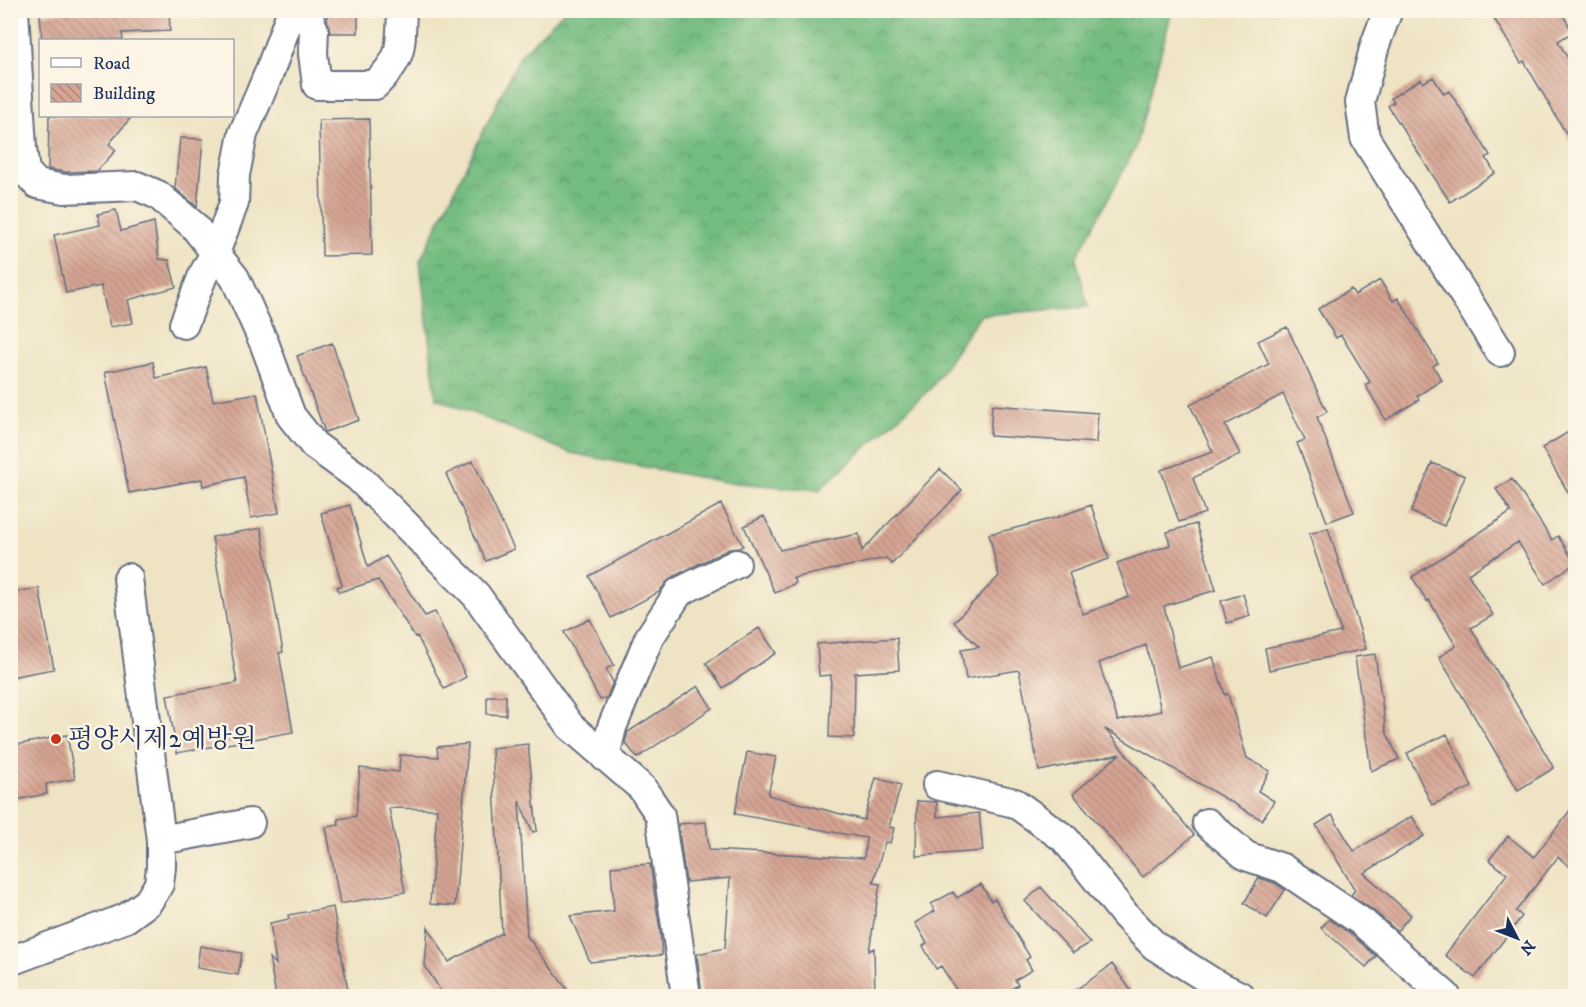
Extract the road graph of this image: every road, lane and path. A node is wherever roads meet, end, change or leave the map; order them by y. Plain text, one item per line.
1 (14, 10) edge
2 (292, 10) edge
3 (305, 10) edge
4 (402, 10) edge
5 (1388, 10) edge
6 (215, 253) junction
7 (184, 324) dead end
8 (1500, 352) dead end
9 (736, 564) dead end
10 (128, 578) dead end
11 (605, 757) junction
12 (938, 784) dead end
13 (250, 823) dead end
14 (1207, 823) dead end
15 (161, 840) junction
16 (10, 960) edge
17 (686, 996) edge
18 (1240, 996) edge
19 (1446, 996) edge

1 - 6 street
2 - 6 street
3 - 4 street
5 - 8 street
6 - 7 street
6 - 11 street
9 - 11 street
10 - 15 street
11 - 17 street
12 - 18 street
13 - 15 street
14 - 19 street
15 - 16 street

